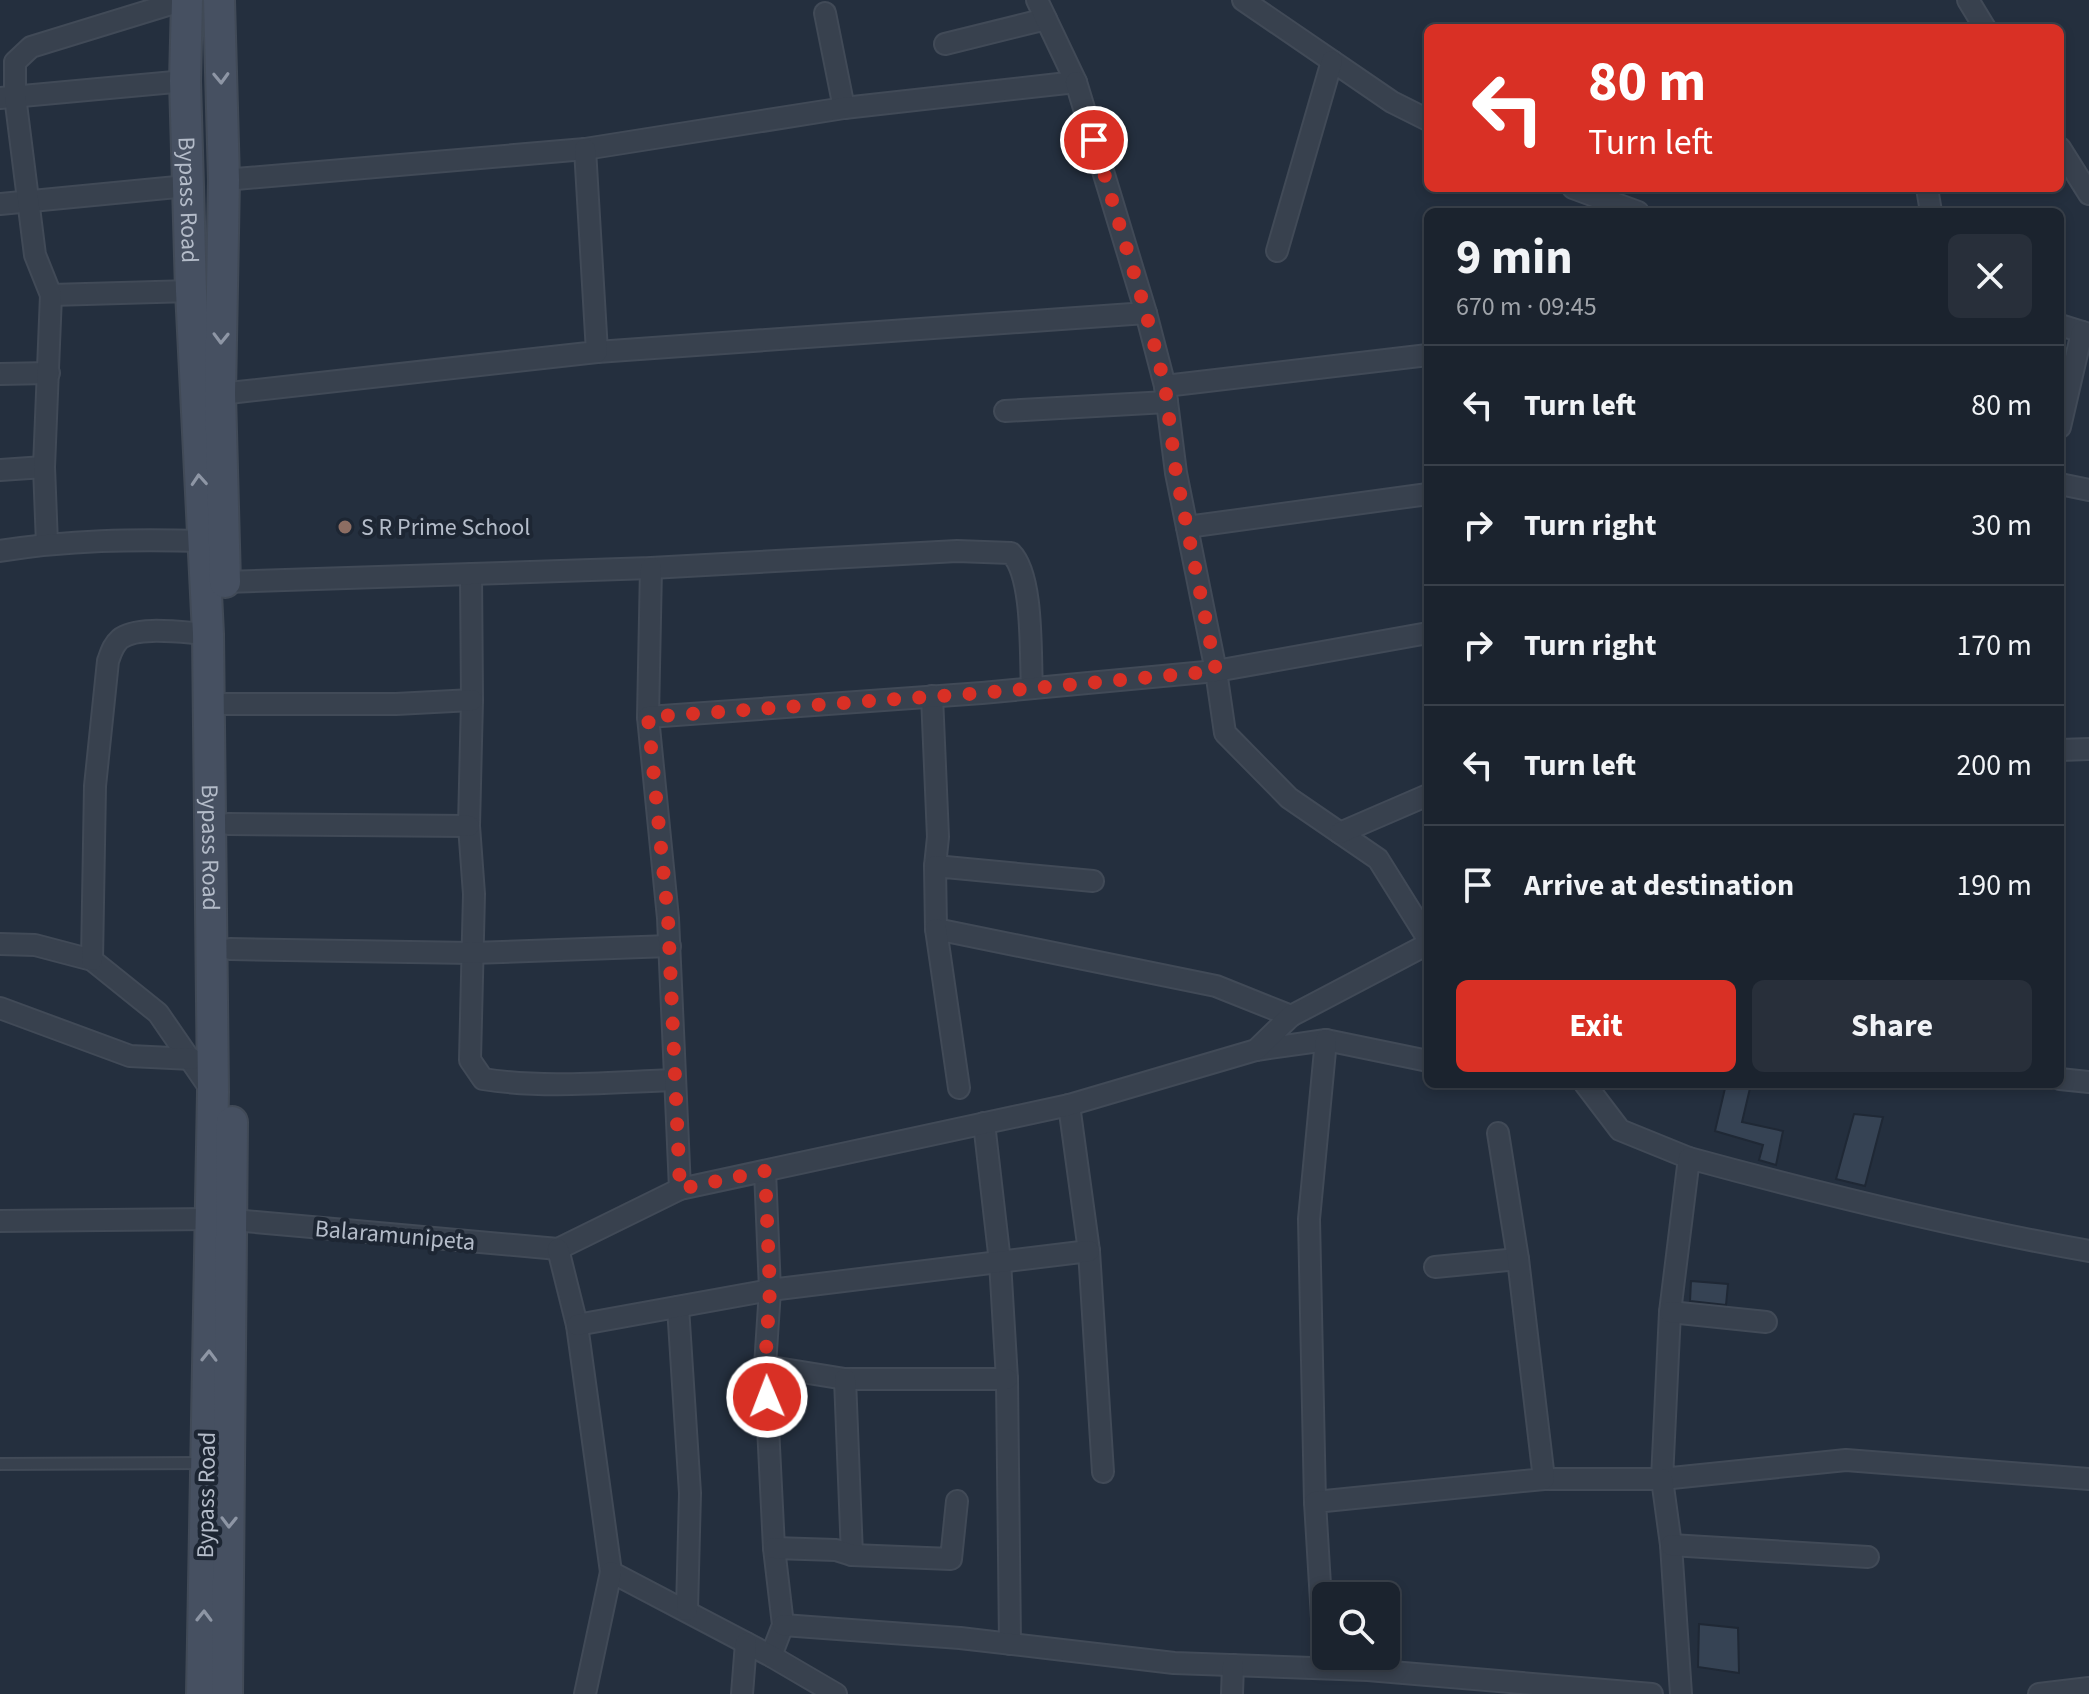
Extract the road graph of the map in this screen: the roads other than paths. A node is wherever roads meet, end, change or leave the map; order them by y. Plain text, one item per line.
1 (185, 0) edge
2 (219, 0) edge
3 (1037, 0) edge
4 (1243, 0) edge
5 (1968, 0) edge
6 (825, 13) dead end
7 (1046, 19) junction
8 (1983, 24) edge
9 (945, 44) dead end
10 (1332, 61) junction
11 (185, 81) junction
12 (1076, 82) junction
13 (7, 97) edge
14 (844, 108) junction
15 (1424, 118) edge
16 (585, 149) junction
17 (2064, 154) edge
18 (224, 180) junction
19 (187, 186) junction
20 (1584, 192) edge
21 (2089, 194) edge
22 (29, 203) junction
23 (0, 204) edge
24 (1627, 208) edge
25 (1277, 251) dead end
26 (191, 291) junction
27 (51, 295) junction
28 (1146, 313) junction
29 (2064, 326) edge
30 (2085, 333) edge
31 (597, 352) junction
32 (1424, 356) edge
33 (49, 373) junction
34 (0, 374) edge
35 (220, 394) junction
36 (1166, 394) junction
37 (1005, 411) dead end
38 (2064, 412) edge
39 (44, 467) junction
40 (0, 470) edge
41 (2064, 485) edge
42 (2089, 490) edge
43 (1424, 495) edge
44 (1187, 527) junction
45 (203, 541) junction
46 (47, 544) junction
47 (0, 551) edge
48 (651, 568) junction
49 (471, 574) junction
50 (225, 582) junction
51 (208, 634) junction
52 (1424, 634) edge
53 (1216, 671) junction
54 (1032, 688) junction
55 (932, 696) junction
56 (472, 700) junction
57 (225, 704) junction
58 (648, 717) junction
59 (2089, 749) edge
60 (2064, 750) edge
61 (1424, 797) edge
62 (228, 824) junction
63 (469, 826) junction
64 (1340, 833) junction
65 (935, 866) junction
66 (1093, 881) dead end
67 (936, 929) junction
68 (1424, 934) edge
69 (1424, 943) edge
70 (0, 944) edge
71 (670, 946) junction
72 (230, 949) junction
73 (472, 953) junction
74 (92, 960) junction
75 (0, 1008) edge
76 (1291, 1016) junction
77 (1326, 1040) junction
78 (1256, 1050) junction
79 (192, 1059) junction
80 (1424, 1060) edge
81 (2064, 1079) edge
82 (675, 1080) junction
83 (2089, 1082) edge
84 (959, 1088) dead end
85 (1588, 1088) edge
86 (213, 1092) junction
87 (1069, 1105) junction
88 (984, 1123) junction
89 (1498, 1133) dead end
90 (1689, 1158) junction
91 (765, 1171) junction
92 (680, 1189) junction
93 (221, 1220) junction
94 (0, 1221) edge
95 (558, 1249) junction
96 (1089, 1251) junction
97 (2089, 1251) edge
98 (1518, 1259) junction
99 (1000, 1262) junction
100 (1435, 1267) dead end
101 (770, 1290) junction
102 (678, 1307) junction
103 (1670, 1312) junction
104 (1766, 1322) dead end
105 (577, 1325) junction
106 (765, 1366) junction
107 (845, 1379) junction
108 (1007, 1379) junction
109 (207, 1463) junction
110 (0, 1464) edge
111 (1103, 1472) dead end
112 (1544, 1479) junction
113 (1662, 1479) junction
114 (2089, 1479) edge
115 (957, 1501) dead end
116 (1315, 1502) junction
117 (1671, 1545) junction
118 (774, 1548) junction
119 (852, 1555) junction
120 (1868, 1557) dead end
121 (611, 1572) junction
122 (1320, 1582) edge
123 (687, 1610) junction
124 (783, 1625) junction
125 (746, 1643) junction
126 (1010, 1644) junction
127 (771, 1656) junction
128 (1233, 1665) junction
129 (1312, 1668) edge
130 (1350, 1670) edge
131 (2089, 1688) edge
132 (202, 1694) edge
133 (227, 1694) edge
134 (585, 1694) edge
135 (742, 1694) edge
136 (836, 1694) edge
137 (1232, 1694) edge
138 (1652, 1694) edge
139 (1681, 1694) edge
140 (2039, 1694) edge

1 - 11 main road, Bypass Road
1 - 13 street
2 -> 18 main road, Bypass Road
3 - 7 street
4 - 10 street
5 - 8 street
6 - 14 street
7 - 9 street
7 - 12 street
10 - 15 street
10 - 25 street
11 - 13 street
11 - 19 main road, Bypass Road
12 - 14 street
12 - 28 street
13 - 22 street
14 - 16 street
16 - 18 street
16 - 31 street
17 - 21 street
18 -> 35 main road, Bypass Road
19 - 22 street
19 - 26 main road, Bypass Road
20 - 24 street
22 - 23 street
22 - 27 street
26 - 27 street
45 -> 26 main road, Bypass Road
27 - 33 street
28 - 31 street
28 - 36 street
29 - 30 street
30 - 38 street
31 - 35 street
32 - 36 street
33 - 34 street
33 - 39 street
35 - 50 main road, Bypass Road
36 - 37 street
36 - 44 street
39 - 40 street
39 - 46 street
41 - 42 street
43 - 44 street
44 - 53 street
45 - 46 street
45 - 51 main road, Bypass Road
46 - 47 street
48 - 49 street
48 - 54 street
48 - 58 street
49 - 50 street
49 - 56 street
50 - 57 main road, Bypass Road
51 - 74 street
51 - 86 main road, Bypass Road
52 - 53 street
53 - 54 street
53 - 64 street
54 - 55 street
55 - 58 street
55 - 65 street
56 - 57 street
56 - 63 street
57 - 62 main road, Bypass Road
58 - 71 street
59 - 60 street
61 - 64 street
62 - 63 street
62 - 72 main road, Bypass Road
63 - 73 street
64 - 68 street
65 - 66 street
65 - 67 street
67 - 76 street
67 - 84 street
69 - 76 street
70 - 74 street
71 - 73 street
71 - 82 street
72 - 73 street
72 - 93 main road, Bypass Road
73 - 82 street
74 - 79 street
75 - 79 street
76 - 78 street
77 - 78 street
77 - 80 street
77 - 116 street
78 - 87 street
79 - 86 street
81 - 83 street
82 - 92 street
85 - 90 street
86 - 93 main road, Bypass Road
87 - 88 street
87 - 96 street
88 - 91 street
88 - 99 street
89 - 98 street
90 - 97 street
90 - 103 street
91 - 92 street
91 - 101 street
92 - 95 street
93 - 94 street, Balaramunipeta
93 - 95 street, Balaramunipeta
109 -> 93 main road, Bypass Road
93 -> 133 main road, Bypass Road
95 - 105 street
96 - 99 street
96 - 111 street
98 - 100 street
98 - 112 street
99 - 101 street
99 - 108 street
101 - 102 street
101 - 106 street
102 - 105 street
102 - 123 street
103 - 104 street
103 - 113 street
105 - 121 street
106 - 107 street
106 - 118 street
107 - 108 street
107 - 119 street
108 - 126 street
109 - 110 lane
132 -> 109 main road, Bypass Road
112 - 113 street
112 - 116 street
113 - 114 street
113 - 117 street
115 - 119 street
116 - 122 street
117 - 120 street
117 - 139 street
118 - 119 street
118 - 124 street
121 - 123 street
121 - 134 street
123 - 125 street
124 - 126 street
124 - 127 street
125 - 127 street
125 - 135 street
126 - 128 street
127 - 136 street
128 - 129 street
128 - 137 street
130 - 138 street
131 - 140 street

